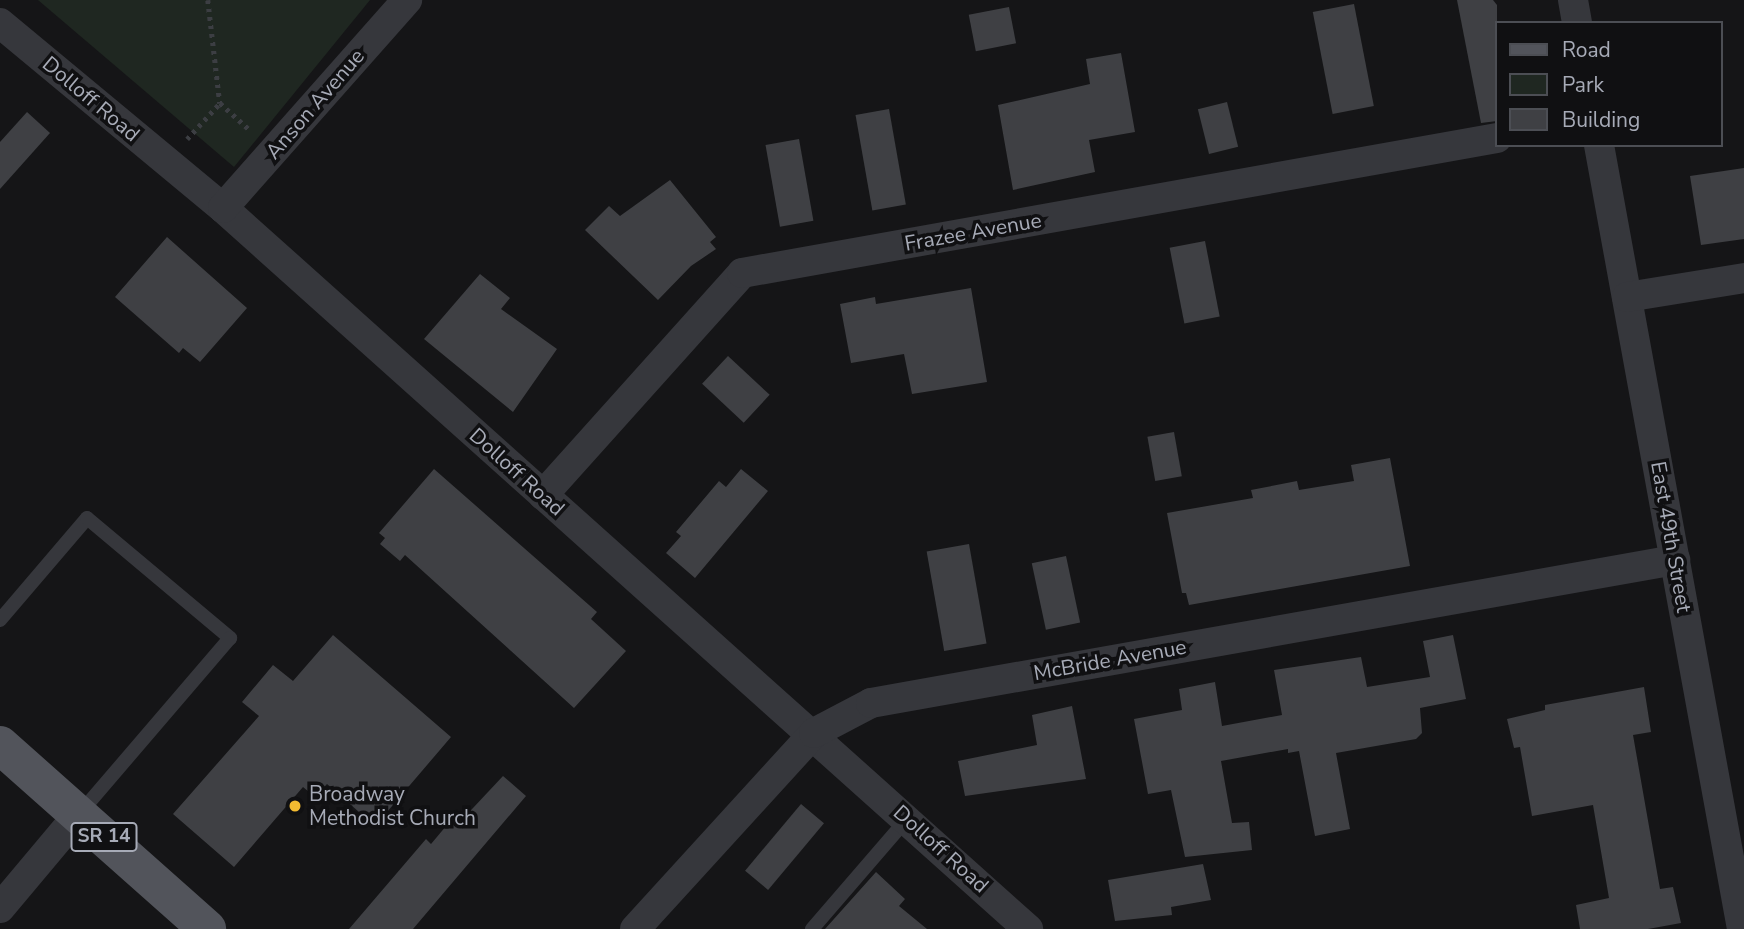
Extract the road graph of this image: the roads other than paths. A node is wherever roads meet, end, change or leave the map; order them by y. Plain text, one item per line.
1 (407, 0) edge
2 (1573, 0) edge
3 (1577, 21) edge
4 (0, 23) edge
5 (1496, 138) edge
6 (1599, 147) edge
7 (223, 208) junction
8 (1744, 278) edge
9 (1627, 297) junction
10 (543, 495) junction
11 (1675, 560) junction
12 (0, 620) edge
13 (814, 733) junction
14 (0, 745) edge
15 (79, 814) junction
16 (907, 818) junction
17 (1737, 866) edge
18 (0, 908) edge
19 (1741, 910) edge
20 (207, 929) edge
21 (635, 929) edge
22 (812, 929) edge
23 (1028, 929) edge

1 - 7 street, Anson Avenue
2 - 3 street
4 - 7 street, Dolloff Road
5 - 10 street, Frazee Avenue
6 - 9 street, East 49th Street
7 - 10 street, Dolloff Road
8 - 9 street
9 - 11 street, East 49th Street
10 - 13 street, Dolloff Road
11 - 13 street, McBride Avenue
11 - 17 street, East 49th Street
12 - 15 lane
13 - 16 street, Dolloff Road
13 - 21 street, McBride Avenue
14 - 15 main road, SR 14
15 - 18 street
15 - 20 main road, SR 14
16 - 22 lane
16 - 23 street, Dolloff Road
17 - 19 street, East 49th Street

